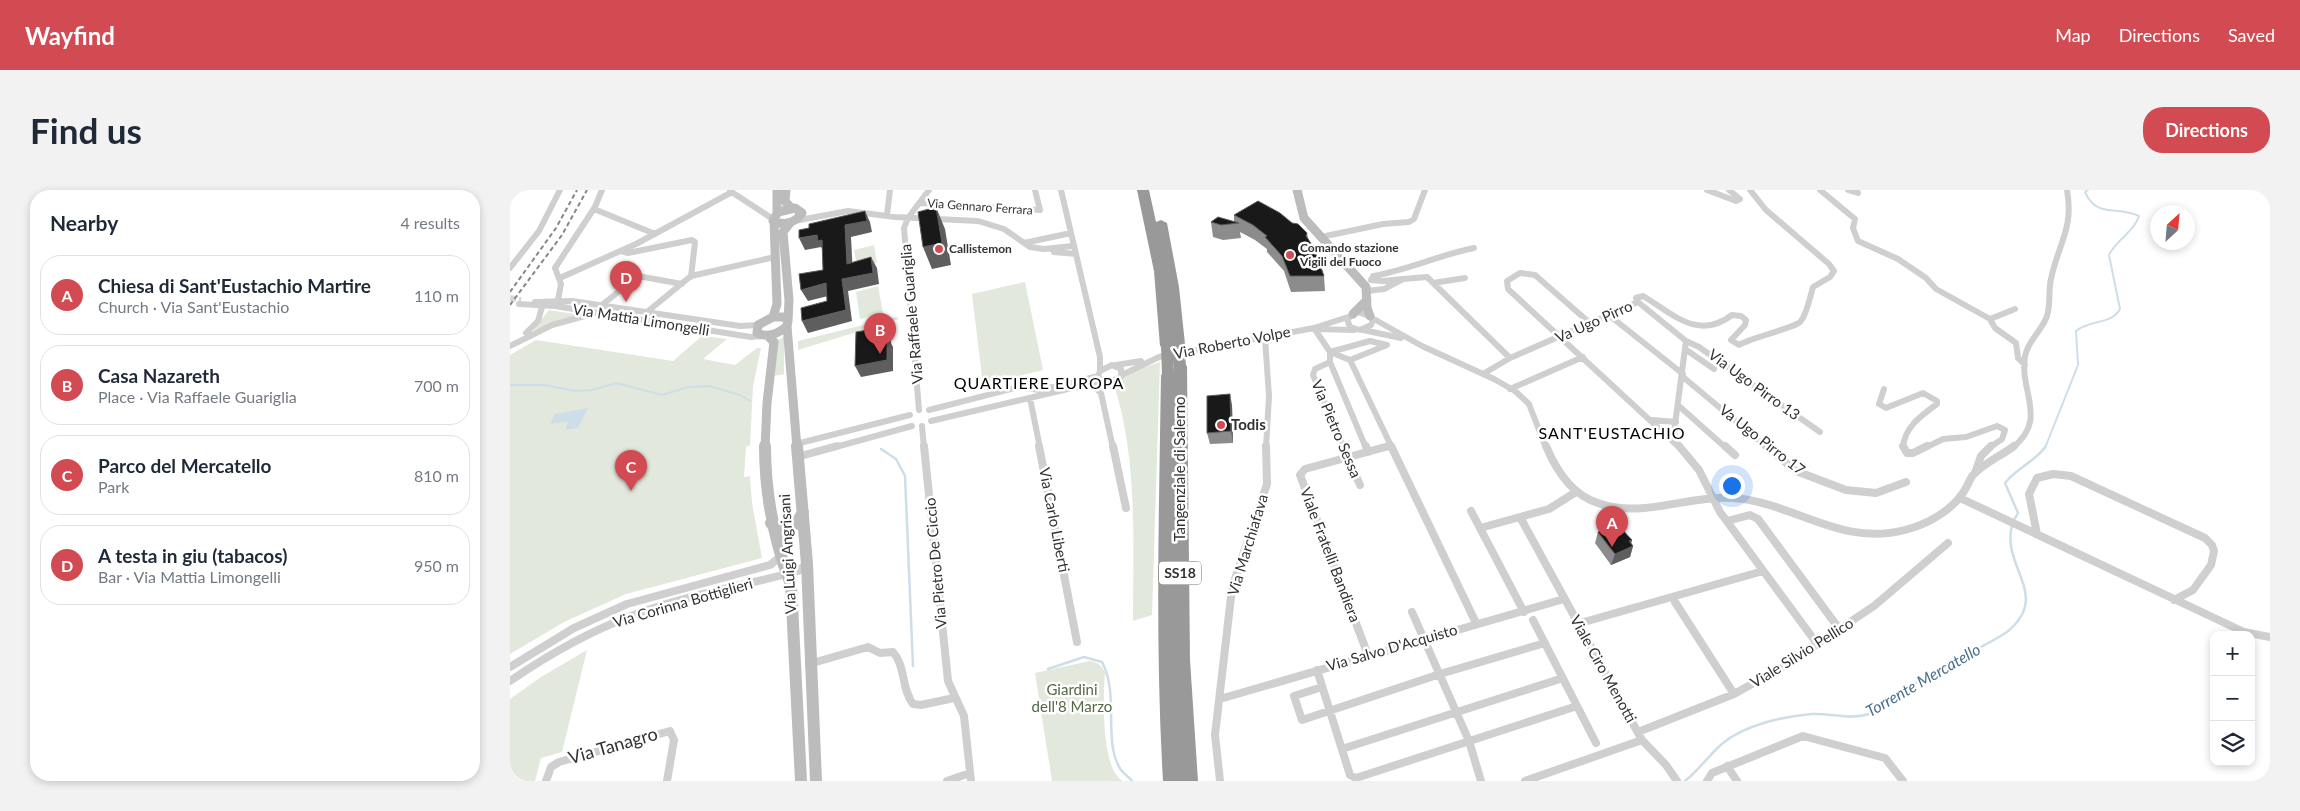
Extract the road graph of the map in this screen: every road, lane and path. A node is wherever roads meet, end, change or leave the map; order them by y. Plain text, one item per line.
1 (560, 190) edge
2 (602, 190) edge
3 (777, 190) edge
4 (786, 190) edge
5 (890, 190) edge
6 (929, 190) edge
7 (1035, 190) edge
8 (1061, 190) edge
9 (1143, 190) edge
10 (1153, 190) edge
11 (1297, 190) edge
12 (1425, 190) edge
13 (1707, 190) edge
14 (1729, 190) edge
15 (1750, 190) edge
16 (1820, 190) edge
17 (1848, 190) edge
18 (1856, 190) edge
19 (2067, 190) edge
20 (730, 191) edge
21 (920, 203) junction
22 (791, 208) junction
23 (594, 209) junction
24 (802, 213) junction
25 (824, 215) junction
26 (887, 215) junction
27 (775, 218) junction
28 (908, 218) junction
29 (792, 222) junction
30 (1071, 233) junction
31 (655, 234) junction
32 (1321, 237) junction
33 (1024, 243) junction
34 (1073, 245) junction
35 (1035, 248) junction
36 (1474, 248) dead end
37 (621, 251) junction
38 (1076, 254) junction
39 (775, 256) junction
40 (510, 268) edge
41 (562, 277) junction
42 (691, 277) junction
43 (1465, 278) dead end
44 (1403, 279) junction
45 (1433, 283) junction
46 (682, 284) junction
47 (1367, 295) junction
48 (558, 300) junction
49 (1638, 302) junction
50 (602, 305) junction
51 (542, 307) junction
52 (2015, 309) dead end
53 (646, 312) junction
54 (594, 313) junction
55 (1351, 315) junction
56 (1610, 316) junction
57 (773, 317) junction
58 (1371, 317) junction
59 (1990, 319) junction
60 (788, 323) junction
61 (1591, 324) junction
62 (758, 325) junction
63 (1314, 328) junction
64 (1332, 330) junction
65 (1359, 330) junction
66 (766, 336) junction
67 (1560, 337) junction
68 (1265, 338) junction
69 (1410, 340) junction
70 (1172, 345) junction
71 (1686, 345) junction
72 (510, 346) edge
73 (1329, 350) junction
74 (1100, 357) junction
75 (1583, 357) junction
76 (1510, 358) junction
77 (1151, 360) junction
78 (1350, 360) junction
79 (1330, 362) junction
80 (2025, 365) junction
81 (1113, 366) junction
82 (1714, 369) dead end
83 (1174, 370) junction
84 (1483, 374) junction
85 (1122, 375) junction
86 (1683, 376) junction
87 (1102, 377) junction
88 (1085, 385) junction
89 (1510, 389) junction
90 (1884, 389) dead end
91 (1101, 393) junction
92 (1030, 398) junction
93 (1679, 406) junction
94 (919, 410) junction
95 (929, 410) junction
96 (910, 415) junction
97 (1652, 420) junction
98 (931, 421) junction
99 (1676, 422) junction
100 (912, 426) junction
101 (922, 426) junction
102 (1820, 432) dead end
103 (1676, 442) junction
104 (796, 444) junction
105 (1390, 446) junction
106 (1368, 452) junction
107 (1735, 455) dead end
108 (797, 457) junction
109 (1348, 457) junction
110 (1975, 473) junction
111 (1906, 482) dead end
112 (1360, 484) dead end
113 (1576, 492) junction
114 (1960, 498) junction
115 (1712, 499) junction
116 (1126, 508) dead end
117 (1471, 511) dead end
118 (803, 512) junction
119 (1520, 517) junction
120 (1726, 521) junction
121 (771, 523) junction
122 (1480, 528) junction
123 (2037, 534) junction
124 (1948, 543) dead end
125 (779, 558) junction
126 (807, 564) junction
127 (1763, 571) junction
128 (786, 574) junction
129 (1564, 599) junction
130 (1674, 599) junction
131 (2174, 600) junction
132 (1412, 612) dead end
133 (1524, 612) junction
134 (1533, 620) dead end
135 (1476, 624) junction
136 (1577, 624) junction
137 (1840, 630) junction
138 (2270, 637) edge
139 (1424, 638) junction
140 (1077, 642) dead end
141 (1544, 643) junction
142 (1818, 645) junction
143 (1368, 655) junction
144 (809, 664) junction
145 (510, 667) edge
146 (1317, 670) junction
147 (1440, 674) junction
148 (1563, 678) junction
149 (510, 681) edge
150 (1322, 687) junction
151 (1734, 694) junction
152 (954, 698) junction
153 (1220, 699) junction
154 (1577, 706) junction
155 (1329, 710) junction
156 (1456, 711) junction
157 (1640, 736) junction
158 (1469, 741) junction
159 (1596, 743) dead end
160 (1342, 749) junction
161 (1727, 766) junction
162 (970, 777) edge
163 (546, 781) edge
164 (667, 781) edge
165 (801, 781) edge
166 (816, 781) edge
167 (947, 781) edge
168 (1172, 781) edge
169 (1189, 781) edge
170 (1220, 781) edge
171 (1481, 781) edge
172 (1524, 781) edge
173 (1677, 781) edge
174 (1707, 781) edge
175 (1737, 781) edge
176 (1903, 781) edge

1 - 40 street
2 - 23 street
3 - 27 street
4 - 22 street
5 - 26 street
6 - 21 street
7 - 21 street, Via Gennaro Ferrara
8 - 30 street
9 - 70 highway, Tangenziale di Salerno / SS18
10 - 70 highway, Tangenziale di Salerno / SS18
11 - 32 street
12 - 32 street
13 - 14 street
15 - 49 street
16 - 59 street
17 - 18 street
19 - 80 street
20 - 27 street
20 - 31 street
21 - 28 street
22 - 24 street
22 - 27 street
23 - 31 street
23 - 41 street
24 - 25 street
24 - 29 street
25 - 26 street
25 - 29 street
26 - 28 street
27 - 29 street
27 - 39 street
28 - 33 street
28 - 94 street, Via Raffaele Guariglia
29 - 60 street, Via Luigi Angrisani
30 - 33 street
30 - 34 street
31 - 37 street
32 - 47 street
33 - 34 street
33 - 35 street
34 - 35 street
34 - 38 street
35 - 38 street
36 - 44 street
37 - 41 street
37 - 42 street
38 - 74 street
39 - 42 street
39 - 57 street
41 - 48 street
42 - 46 street
43 - 45 street
44 - 45 street
44 - 47 street
45 - 76 street
46 - 50 street
46 - 53 street
47 - 55 street
47 - 58 street
48 - 50 street, Via Mattia Limongelli
48 - 51 street, Via Mattia Limongelli
49 - 56 street, Va Ugo Pirro
49 - 71 street, Va Ugo Pirro
50 - 53 street, Via Mattia Limongelli
51 - 54 street, Via Mattia Limongelli
51 - 72 street
52 - 59 street
53 - 62 street, Via Mattia Limongelli
54 - 66 street, Via Mattia Limongelli
54 - 72 street
55 - 58 street
55 - 63 street, Via Roberto Volpe
55 - 65 street
56 - 61 street, Va Ugo Pirro
56 - 86 street, Va Ugo Pirro 17
57 - 60 street
57 - 62 street
58 - 65 street
58 - 69 street
59 - 80 street
60 - 66 street
60 - 104 street, Via Luigi Angrisani
61 - 67 street, Va Ugo Pirro
61 - 67 street
62 - 66 street
63 - 64 street, Via Roberto Volpe
63 - 68 street, Via Roberto Volpe
63 - 73 street
64 - 65 street, Via Roberto Volpe
64 - 73 street, Via Pietro Sessa
65 - 69 street, Via Roberto Volpe
66 - 121 street, Via Luigi Angrisani
67 - 75 street
67 - 76 street, Va Ugo Pirro
68 - 77 street, Via Roberto Volpe
68 - 153 street, Via Marchiafava
69 - 84 street
70 - 83 highway, Tangenziale di Salerno / SS18, bridge
71 - 82 street
71 - 86 street
71 - 102 street, Via Ugo Pirro 13
73 - 78 street
73 - 78 street
73 - 79 street, Via Pietro Sessa
74 - 81 street
74 - 87 street
75 - 89 street
75 - 97 street
76 - 84 street, Va Ugo Pirro
77 - 81 street, Via Roberto Volpe
77 - 85 street, Via Roberto Volpe
78 - 105 street
79 - 106 street
79 - 109 street, Via Pietro Sessa
80 - 110 street
81 - 85 street
81 - 87 street, Via Roberto Volpe
83 - 168 highway, Tangenziale di Salerno / SS18
83 - 169 highway, Tangenziale di Salerno / SS18
84 - 89 street
85 - 87 street, Via Roberto Volpe
86 - 93 street
86 - 111 street, Va Ugo Pirro 17
87 - 88 street
87 - 91 street
87 - 95 street
88 - 91 street
88 - 92 street
89 - 113 street
90 - 110 street
91 - 116 street
92 - 98 street
92 - 140 street, Via Carlo Liberti
93 - 99 street
93 - 107 street
94 - 95 street
94 - 96 street
95 - 98 street
96 - 100 street
96 - 104 street
97 - 99 street
97 - 103 street
98 - 101 street
99 - 103 street
100 - 101 street
100 - 108 street
101 - 152 street, Via Pietro De Ciccio
103 - 115 street
104 - 108 street, Via Luigi Angrisani
105 - 106 street
105 - 135 street
106 - 109 street
108 - 118 street, Via Luigi Angrisani
109 - 112 street, Via Pietro Sessa
109 - 143 street, Viale Fratelli Bandiera
110 - 114 street
113 - 115 street
113 - 119 street
114 - 115 street
114 - 123 street
115 - 120 street
117 - 122 street
118 - 121 street
118 - 126 street, Via Luigi Angrisani
119 - 122 street
119 - 129 street, Viale Ciro Menotti
120 - 127 street
120 - 137 street
121 - 125 street, Via Luigi Angrisani
122 - 133 street
123 - 131 street
123 - 131 street
124 - 137 street, Viale Silvio Pellico
125 - 128 street, Via Luigi Angrisani
125 - 145 street, Via Corinna Bottiglieri
126 - 128 street, Via Corinna Bottiglieri
126 - 144 street, Via Luigi Angrisani
127 - 130 street
127 - 142 street
128 - 149 street, Via Corinna Bottiglieri
128 - 165 street, Via Luigi Angrisani
129 - 133 street, Via Salvo D'Acquisto
129 - 136 street, Viale Ciro Menotti
130 - 136 street
130 - 151 street
131 - 138 street
132 - 139 street
133 - 135 street, Via Salvo D'Acquisto
134 - 141 street
135 - 139 street, Via Salvo D'Acquisto
136 - 157 street, Viale Ciro Menotti
137 - 142 street, Viale Silvio Pellico
139 - 143 street, Via Salvo D'Acquisto
139 - 147 street
141 - 147 street
141 - 148 street
142 - 151 street, Viale Silvio Pellico
143 - 146 street, Via Salvo D'Acquisto
144 - 152 street
144 - 166 street, Via Luigi Angrisani
146 - 150 street
146 - 153 street, Via Salvo D'Acquisto
147 - 155 street
147 - 156 street
148 - 154 street
148 - 156 street
150 - 155 street
150 - 155 street
151 - 157 street, Viale Silvio Pellico
152 - 162 street, Via Pietro De Ciccio
153 - 170 street, Via Marchiafava
154 - 158 street
154 - 159 street
155 - 160 street
156 - 158 street
156 - 160 street
157 - 172 street
157 - 173 street, Viale Ciro Menotti
158 - 160 street
158 - 171 street
161 - 174 street
161 - 175 street
161 - 176 street
162 - 167 street
163 - 164 street, Via Tanagro

